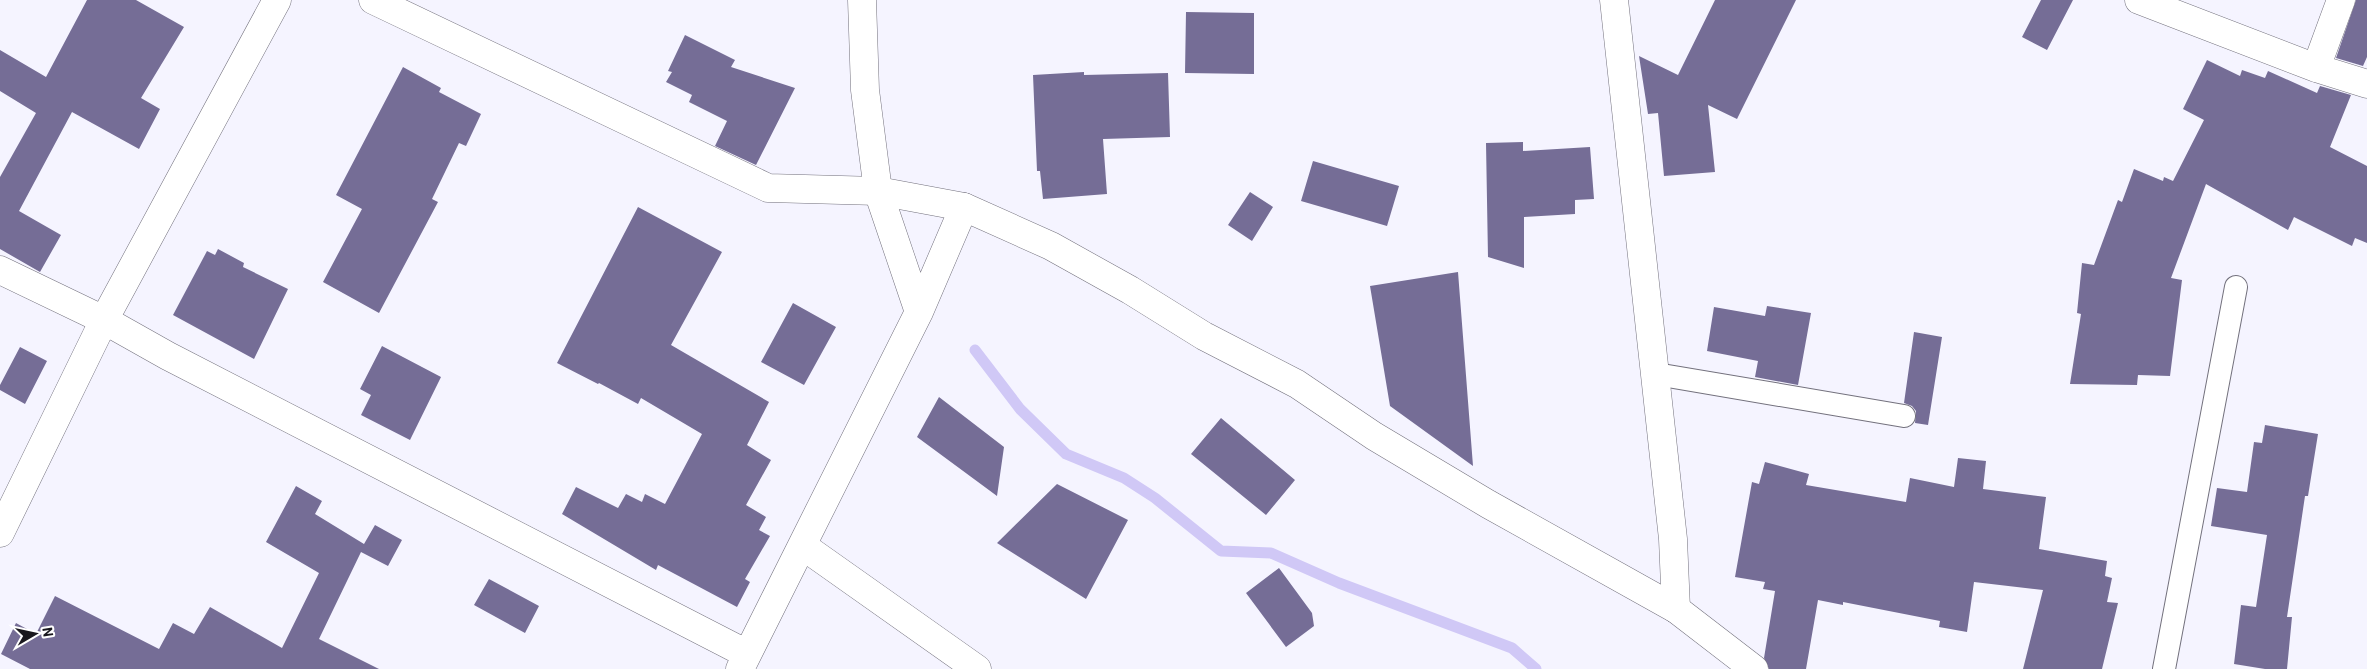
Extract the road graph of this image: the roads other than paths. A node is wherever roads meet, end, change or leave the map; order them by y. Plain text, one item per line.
1 (277, 0) edge
2 (373, 0) edge
3 (862, 0) edge
4 (1614, 0) edge
5 (2139, 0) edge
6 (2341, 0) edge
7 (2316, 68) junction
8 (2367, 84) edge
9 (878, 191) junction
10 (964, 206) junction
11 (0, 270) edge
12 (2236, 287) dead end
13 (919, 312) junction
14 (104, 320) junction
15 (1656, 374) junction
16 (1904, 416) dead end
17 (0, 533) edge
18 (803, 546) junction
19 (1676, 609) junction
20 (744, 662) edge
21 (977, 669) edge
22 (1754, 669) edge
23 (2164, 669) edge

1 - 14 street
2 - 9 street
3 - 9 street
4 - 15 street
5 - 7 street
6 - 7 street
7 - 8 street
9 - 10 street
9 - 13 street
10 - 13 street
10 - 19 street
11 - 14 street
12 - 23 lane
13 - 18 street
14 - 17 street
14 - 20 street
15 - 16 lane
15 - 19 street
18 - 20 street
18 - 21 street
19 - 22 street

